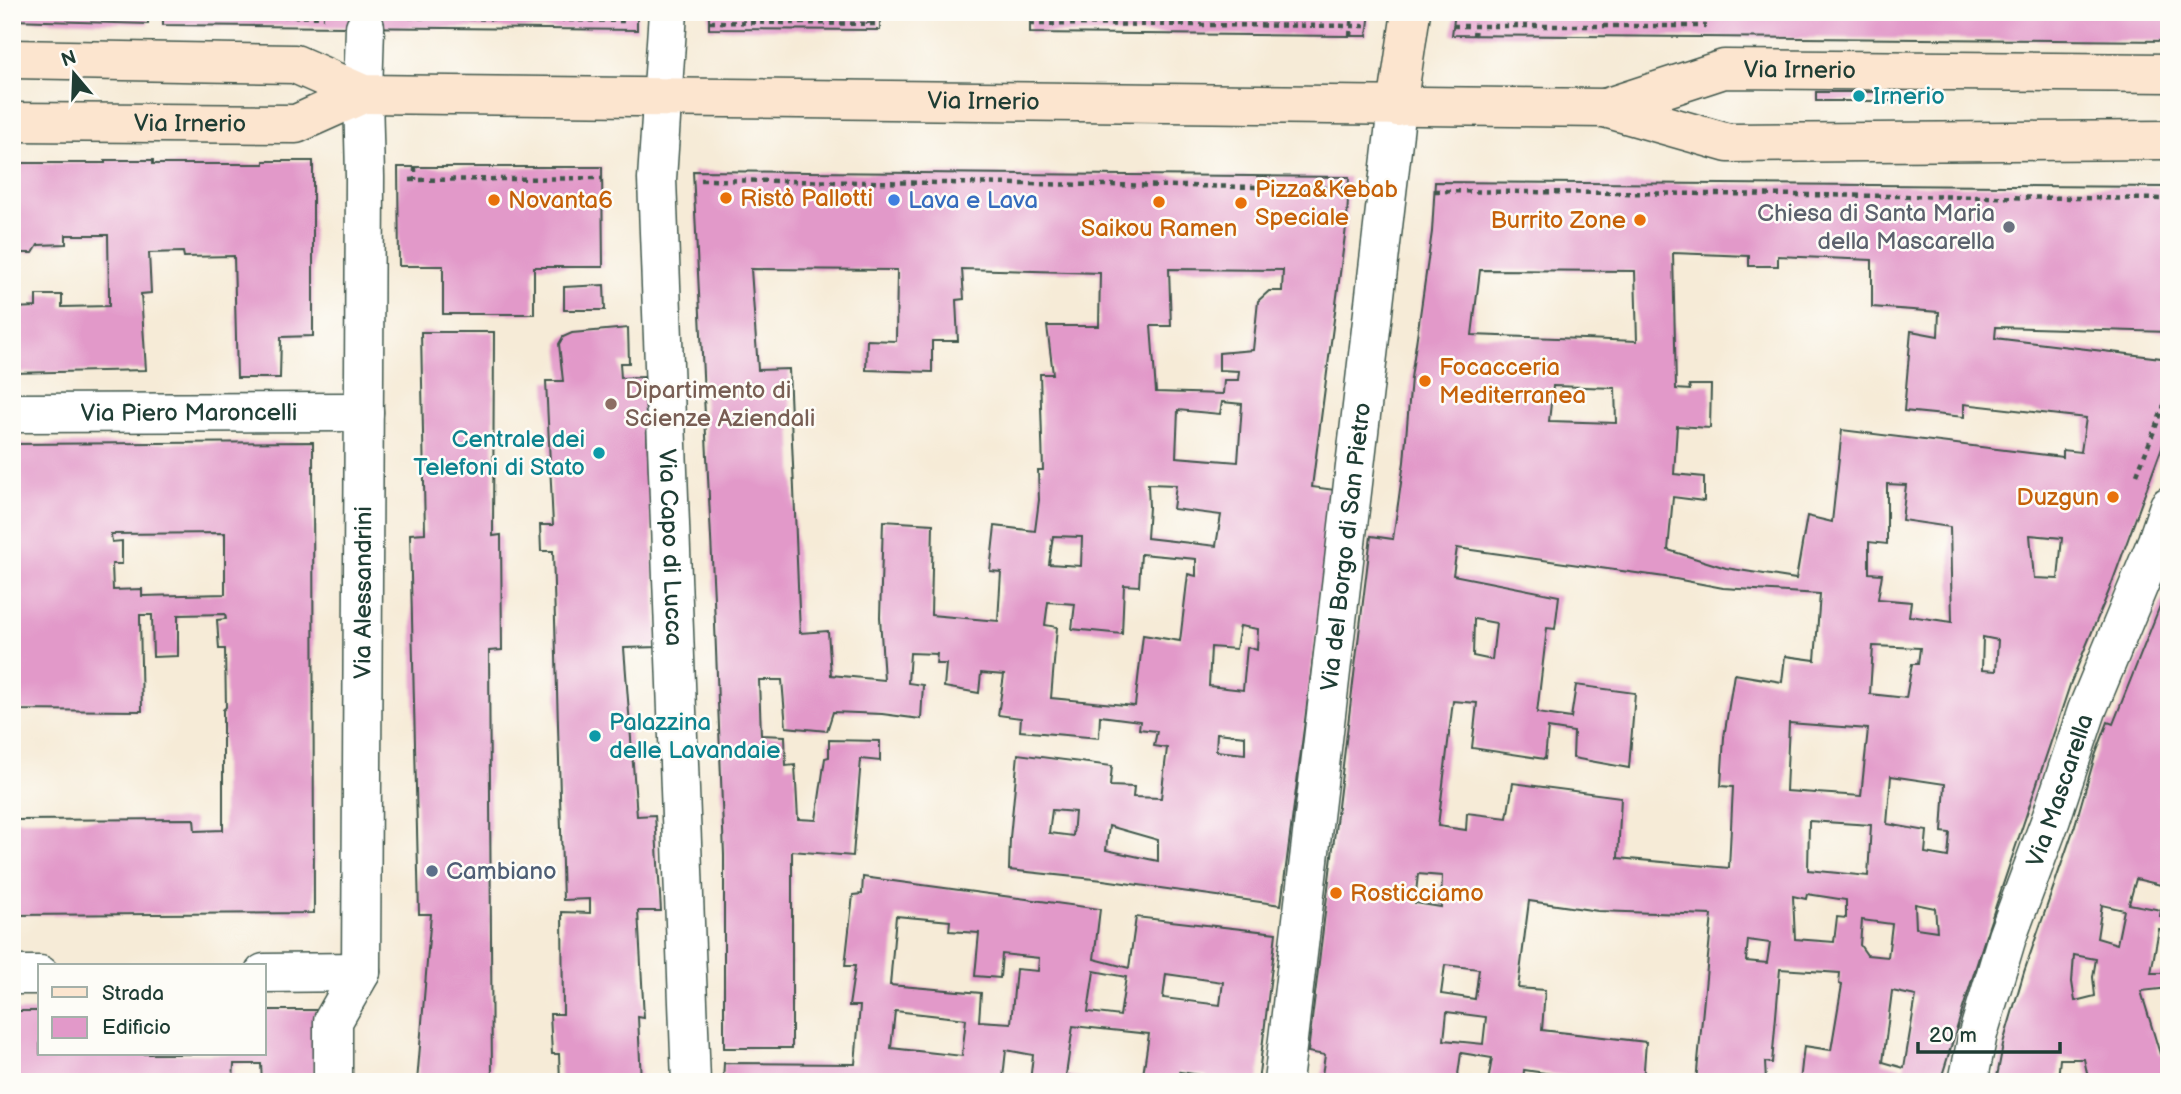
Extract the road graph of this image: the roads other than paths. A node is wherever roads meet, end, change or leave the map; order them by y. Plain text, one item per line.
1 (1411, 12) edge
2 (653, 17) edge
3 (365, 27) dead end
4 (12, 59) edge
5 (2169, 74) edge
6 (363, 94) junction
7 (664, 97) junction
8 (1397, 107) junction
9 (1605, 108) junction
10 (12, 122) edge
11 (2169, 141) edge
12 (364, 412) junction
13 (12, 413) edge
14 (2169, 506) edge
15 (361, 972) junction
16 (266, 974) edge
17 (12, 975) edge
18 (38, 975) edge
19 (333, 1082) edge
20 (691, 1082) edge
21 (1283, 1082) edge
22 (1968, 1082) edge

1 - 8 street, Via del Borgo di San Pietro
2 - 7 street, Via Capo di Lucca
3 - 6 street, Via Alessandrini
4 - 6 street, Via Irnerio
5 - 9 street, Via Irnerio
6 - 7 street, Via Irnerio
6 - 10 street, Via Irnerio
6 - 12 street, Via Alessandrini
7 - 8 street, Via Irnerio
7 - 20 street, Via Capo di Lucca
8 - 9 street, Via Irnerio
8 - 21 street, Via del Borgo di San Pietro
9 - 11 street, Via Irnerio
12 - 13 street, Via Piero Maroncelli
12 - 15 street, Via Alessandrini
14 - 22 street, Via Mascarella
15 - 16 street
15 - 19 street, Via Alessandrini
17 - 18 street

